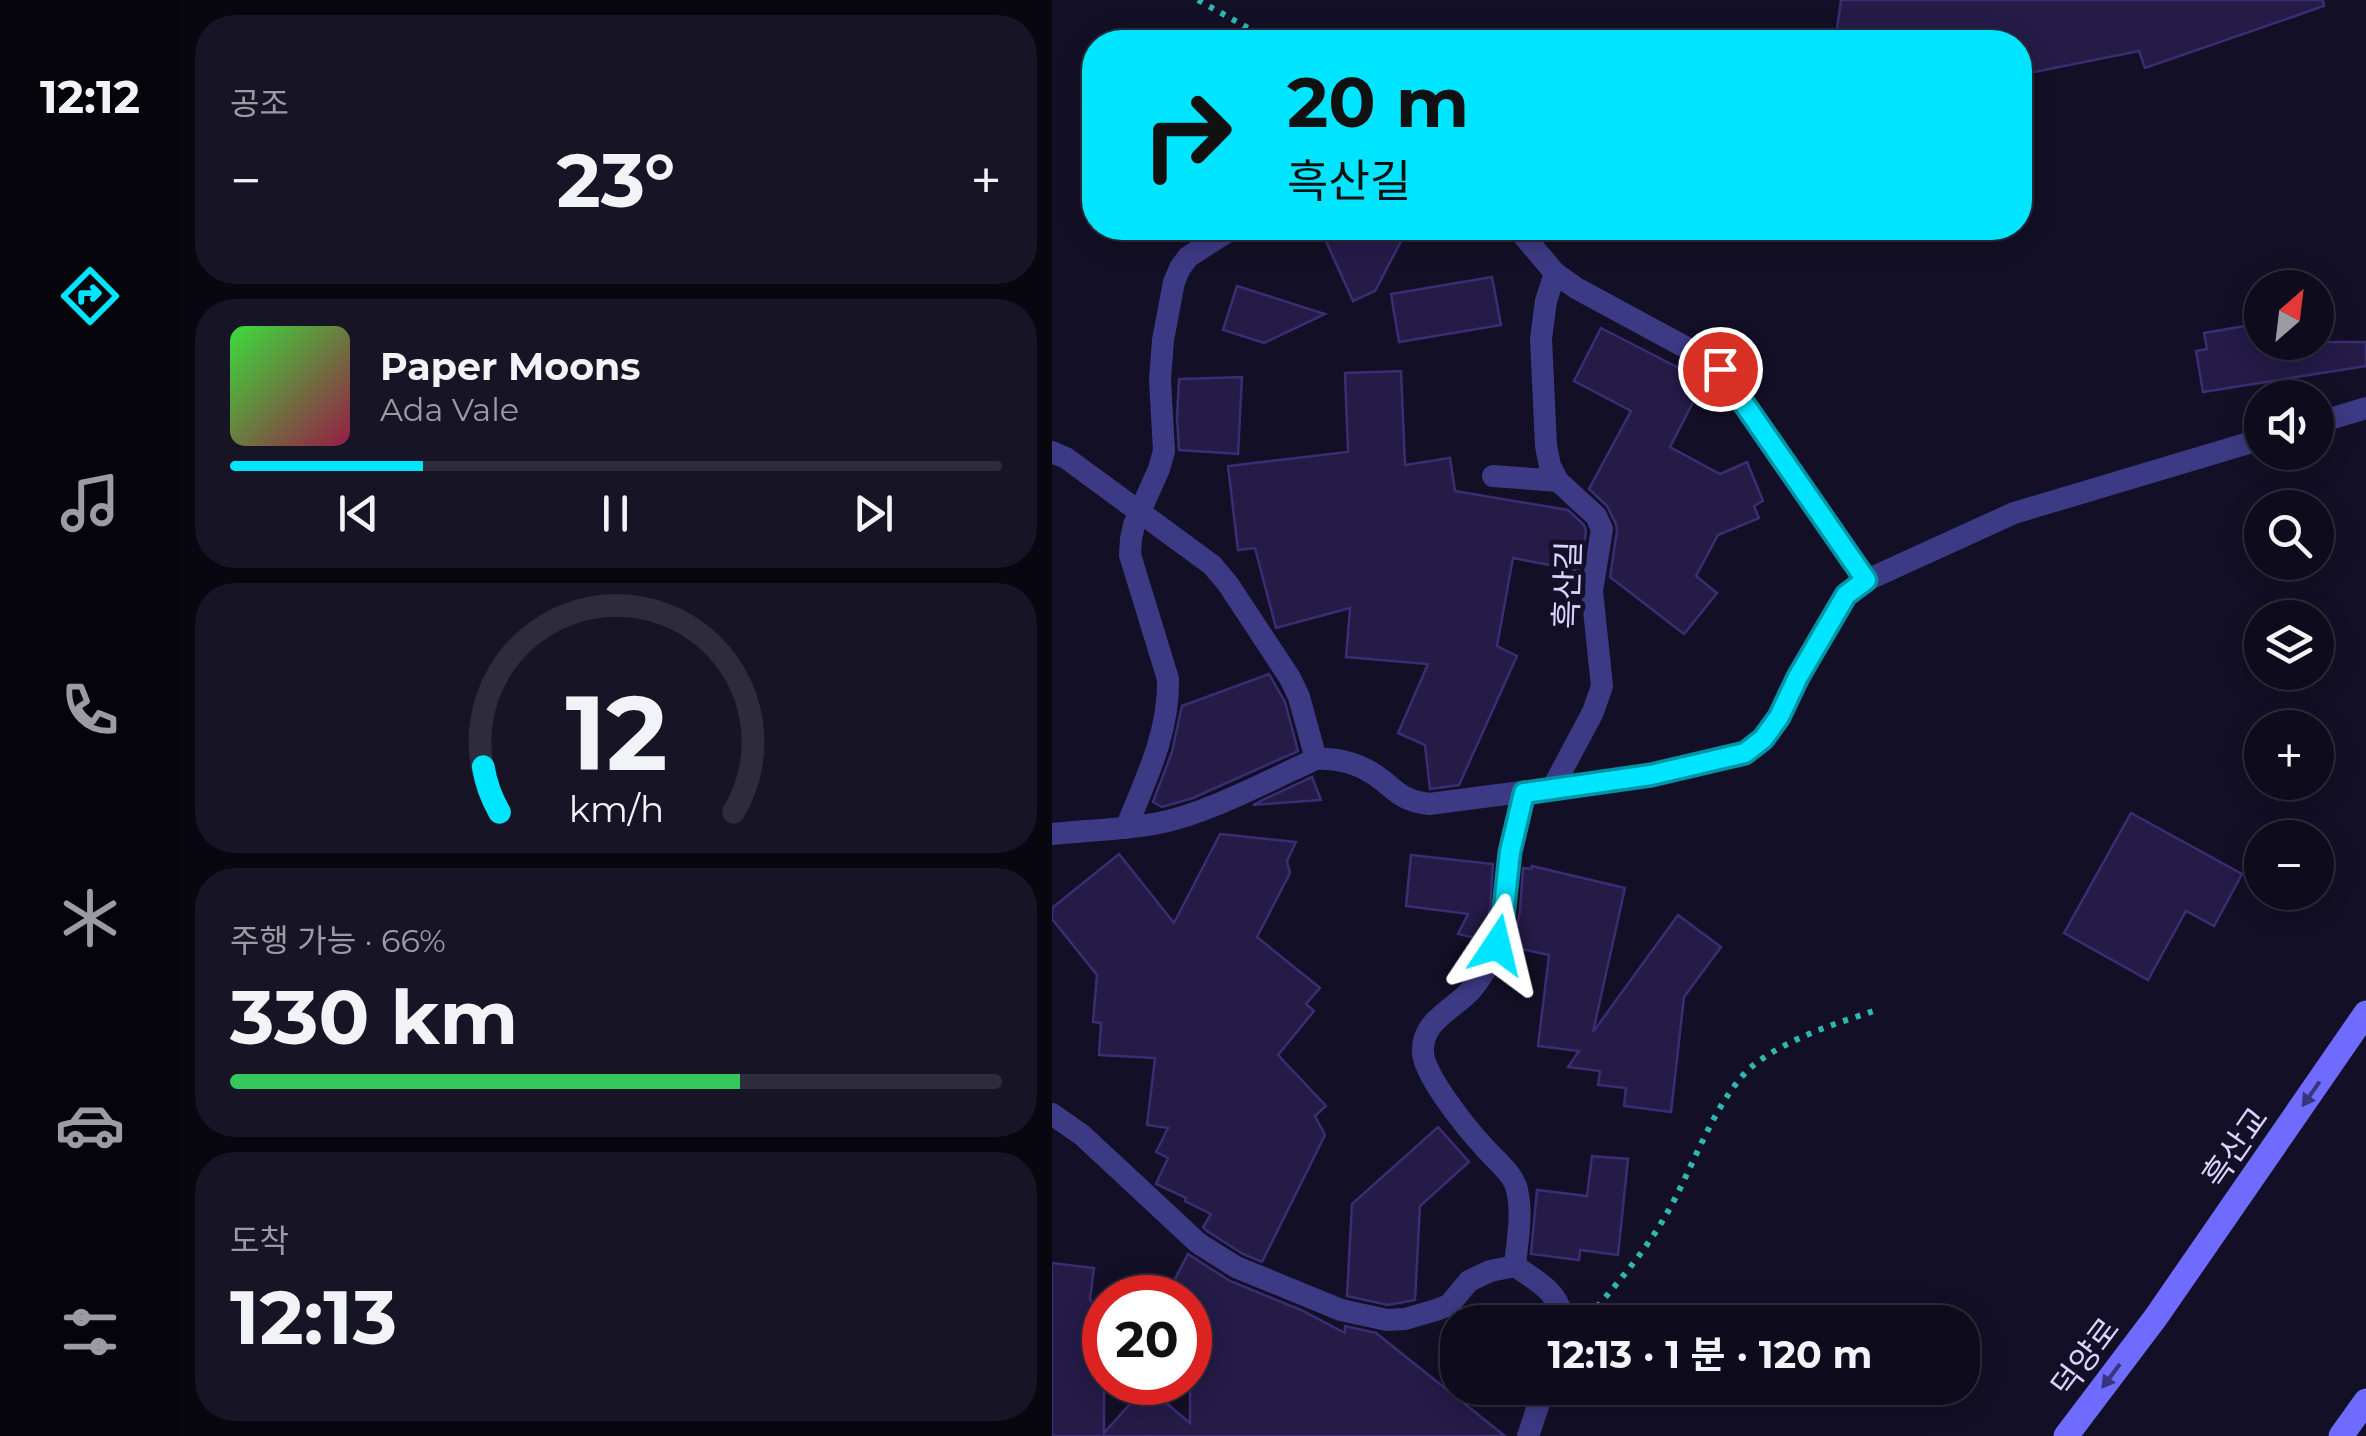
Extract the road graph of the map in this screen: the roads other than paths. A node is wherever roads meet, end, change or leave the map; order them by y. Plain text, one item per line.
1 (1214, 240) edge
2 (1527, 240) edge
3 (1555, 273) junction
4 (2366, 408) edge
5 (2334, 418) edge
6 (2244, 444) edge
7 (1052, 452) edge
8 (1492, 476) dead end
9 (1558, 481) junction
10 (1140, 513) junction
11 (1866, 580) junction
12 (1316, 759) junction
13 (1552, 789) junction
14 (1524, 793) junction
15 (1126, 828) junction
16 (1054, 836) edge
17 (2366, 1013) edge
18 (1052, 1114) edge
19 (1515, 1266) junction
20 (1559, 1305) edge
21 (2156, 1316) joint
22 (2366, 1402) edge
23 (1538, 1405) edge
24 (1528, 1436) edge
25 (2066, 1436) edge
26 (2342, 1436) edge

1 - 10 lane
2 - 3 lane
3 - 9 lane
3 - 11 lane
4 - 5 lane
6 - 11 lane
7 - 10 lane
8 - 9 lane
9 - 13 lane, 흑산길
10 - 12 lane
10 - 15 lane
11 - 13 lane
12 - 14 lane
12 - 15 lane
13 - 14 lane
14 - 19 lane
15 - 16 lane
17 -> 21 main road, 흑산교
18 - 19 lane
19 - 20 lane
21 -> 25 main road, 덕양로
22 - 26 main road
23 - 24 lane

